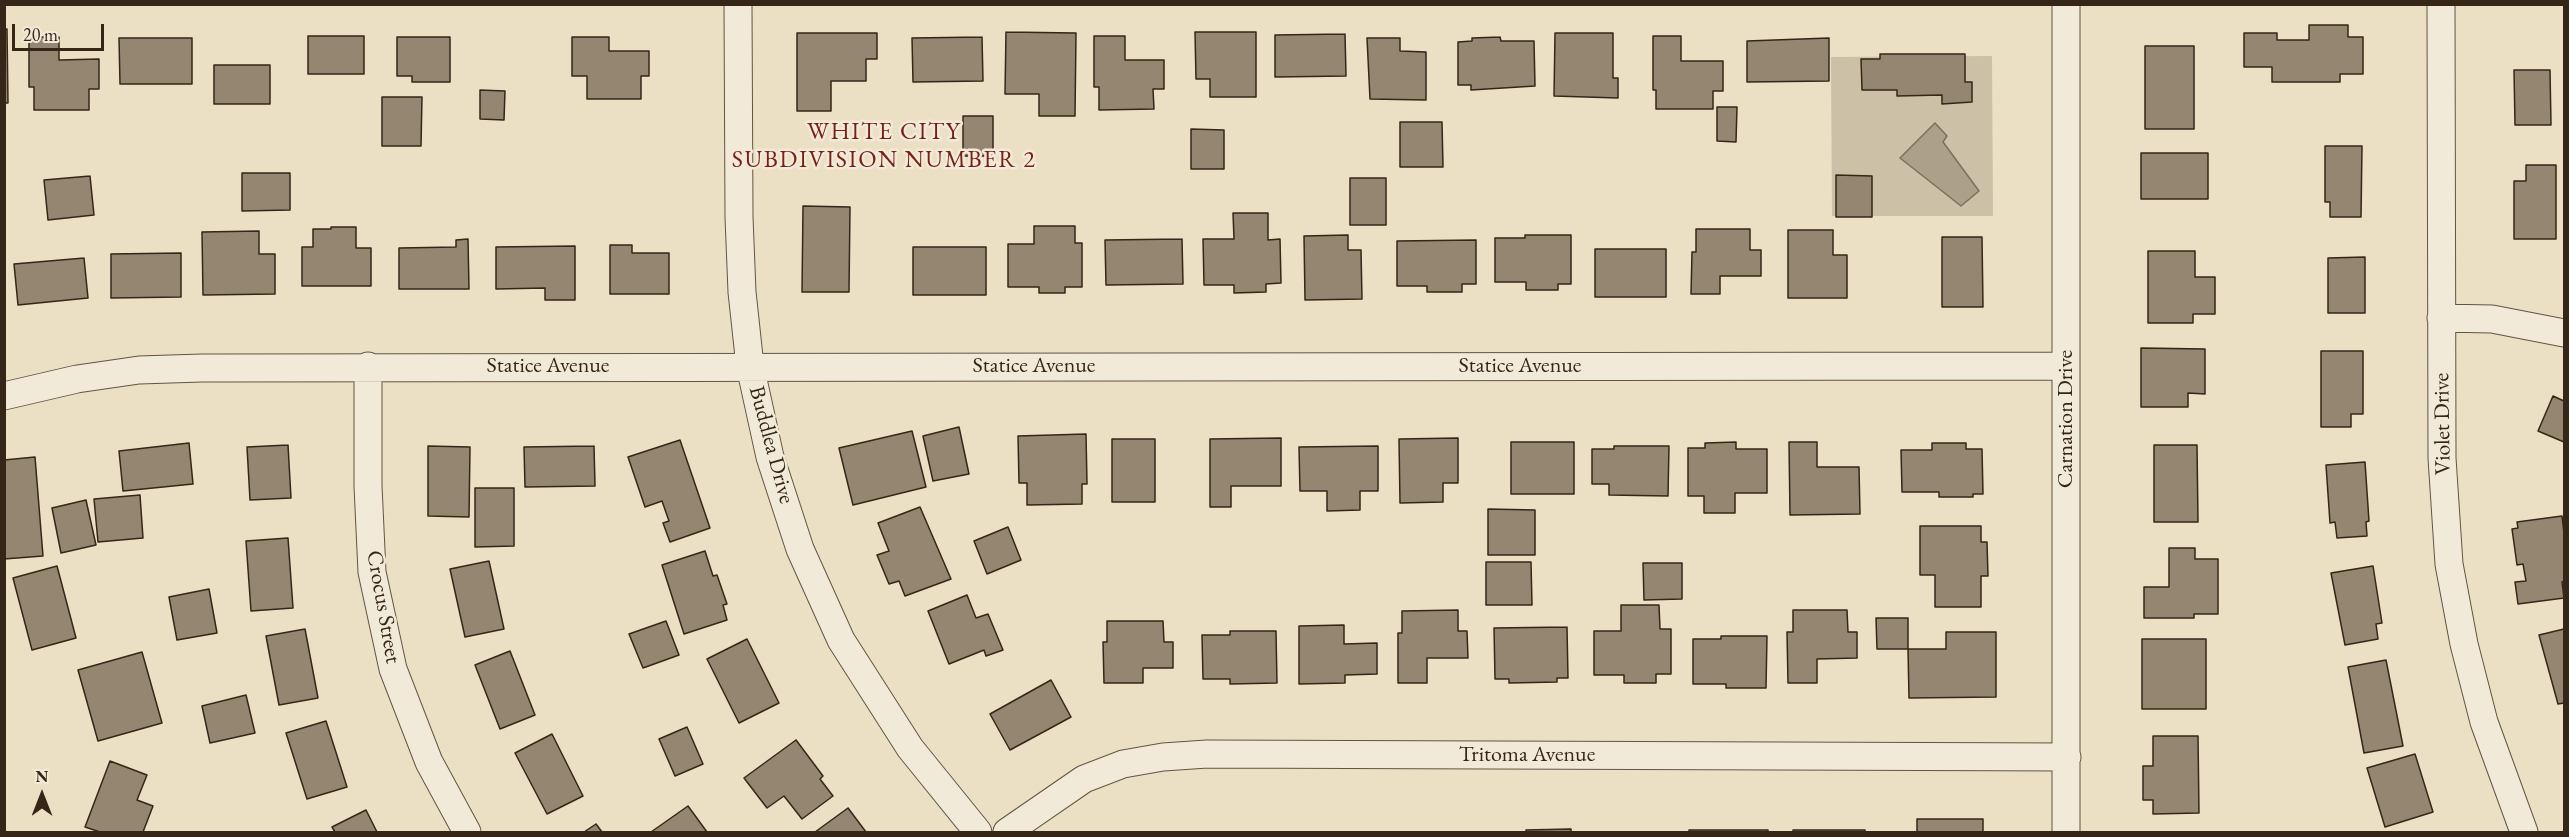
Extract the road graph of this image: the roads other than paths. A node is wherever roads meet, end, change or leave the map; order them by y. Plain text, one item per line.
1 (738, 4) edge
2 (2066, 4) edge
3 (2441, 4) edge
4 (2440, 318) junction
5 (2565, 333) edge
6 (368, 366) junction
7 (750, 366) junction
8 (2066, 366) junction
9 (4, 396) edge
10 (2067, 757) junction
11 (467, 832) edge
12 (978, 832) edge
13 (1007, 832) edge
14 (2066, 832) edge
15 (2524, 832) edge

1 - 7 street, Buddlea Drive
2 - 8 street, Carnation Drive
3 - 4 street, Violet Drive
4 - 5 street
4 - 15 street, Violet Drive
6 - 7 street, Statice Avenue
6 - 9 street, Statice Avenue
6 - 11 street, Crocus Street
7 - 8 street, Statice Avenue
7 - 12 street, Buddlea Drive
8 - 10 street, Carnation Drive
10 - 13 street, Tritoma Avenue
10 - 14 street, Carnation Drive

